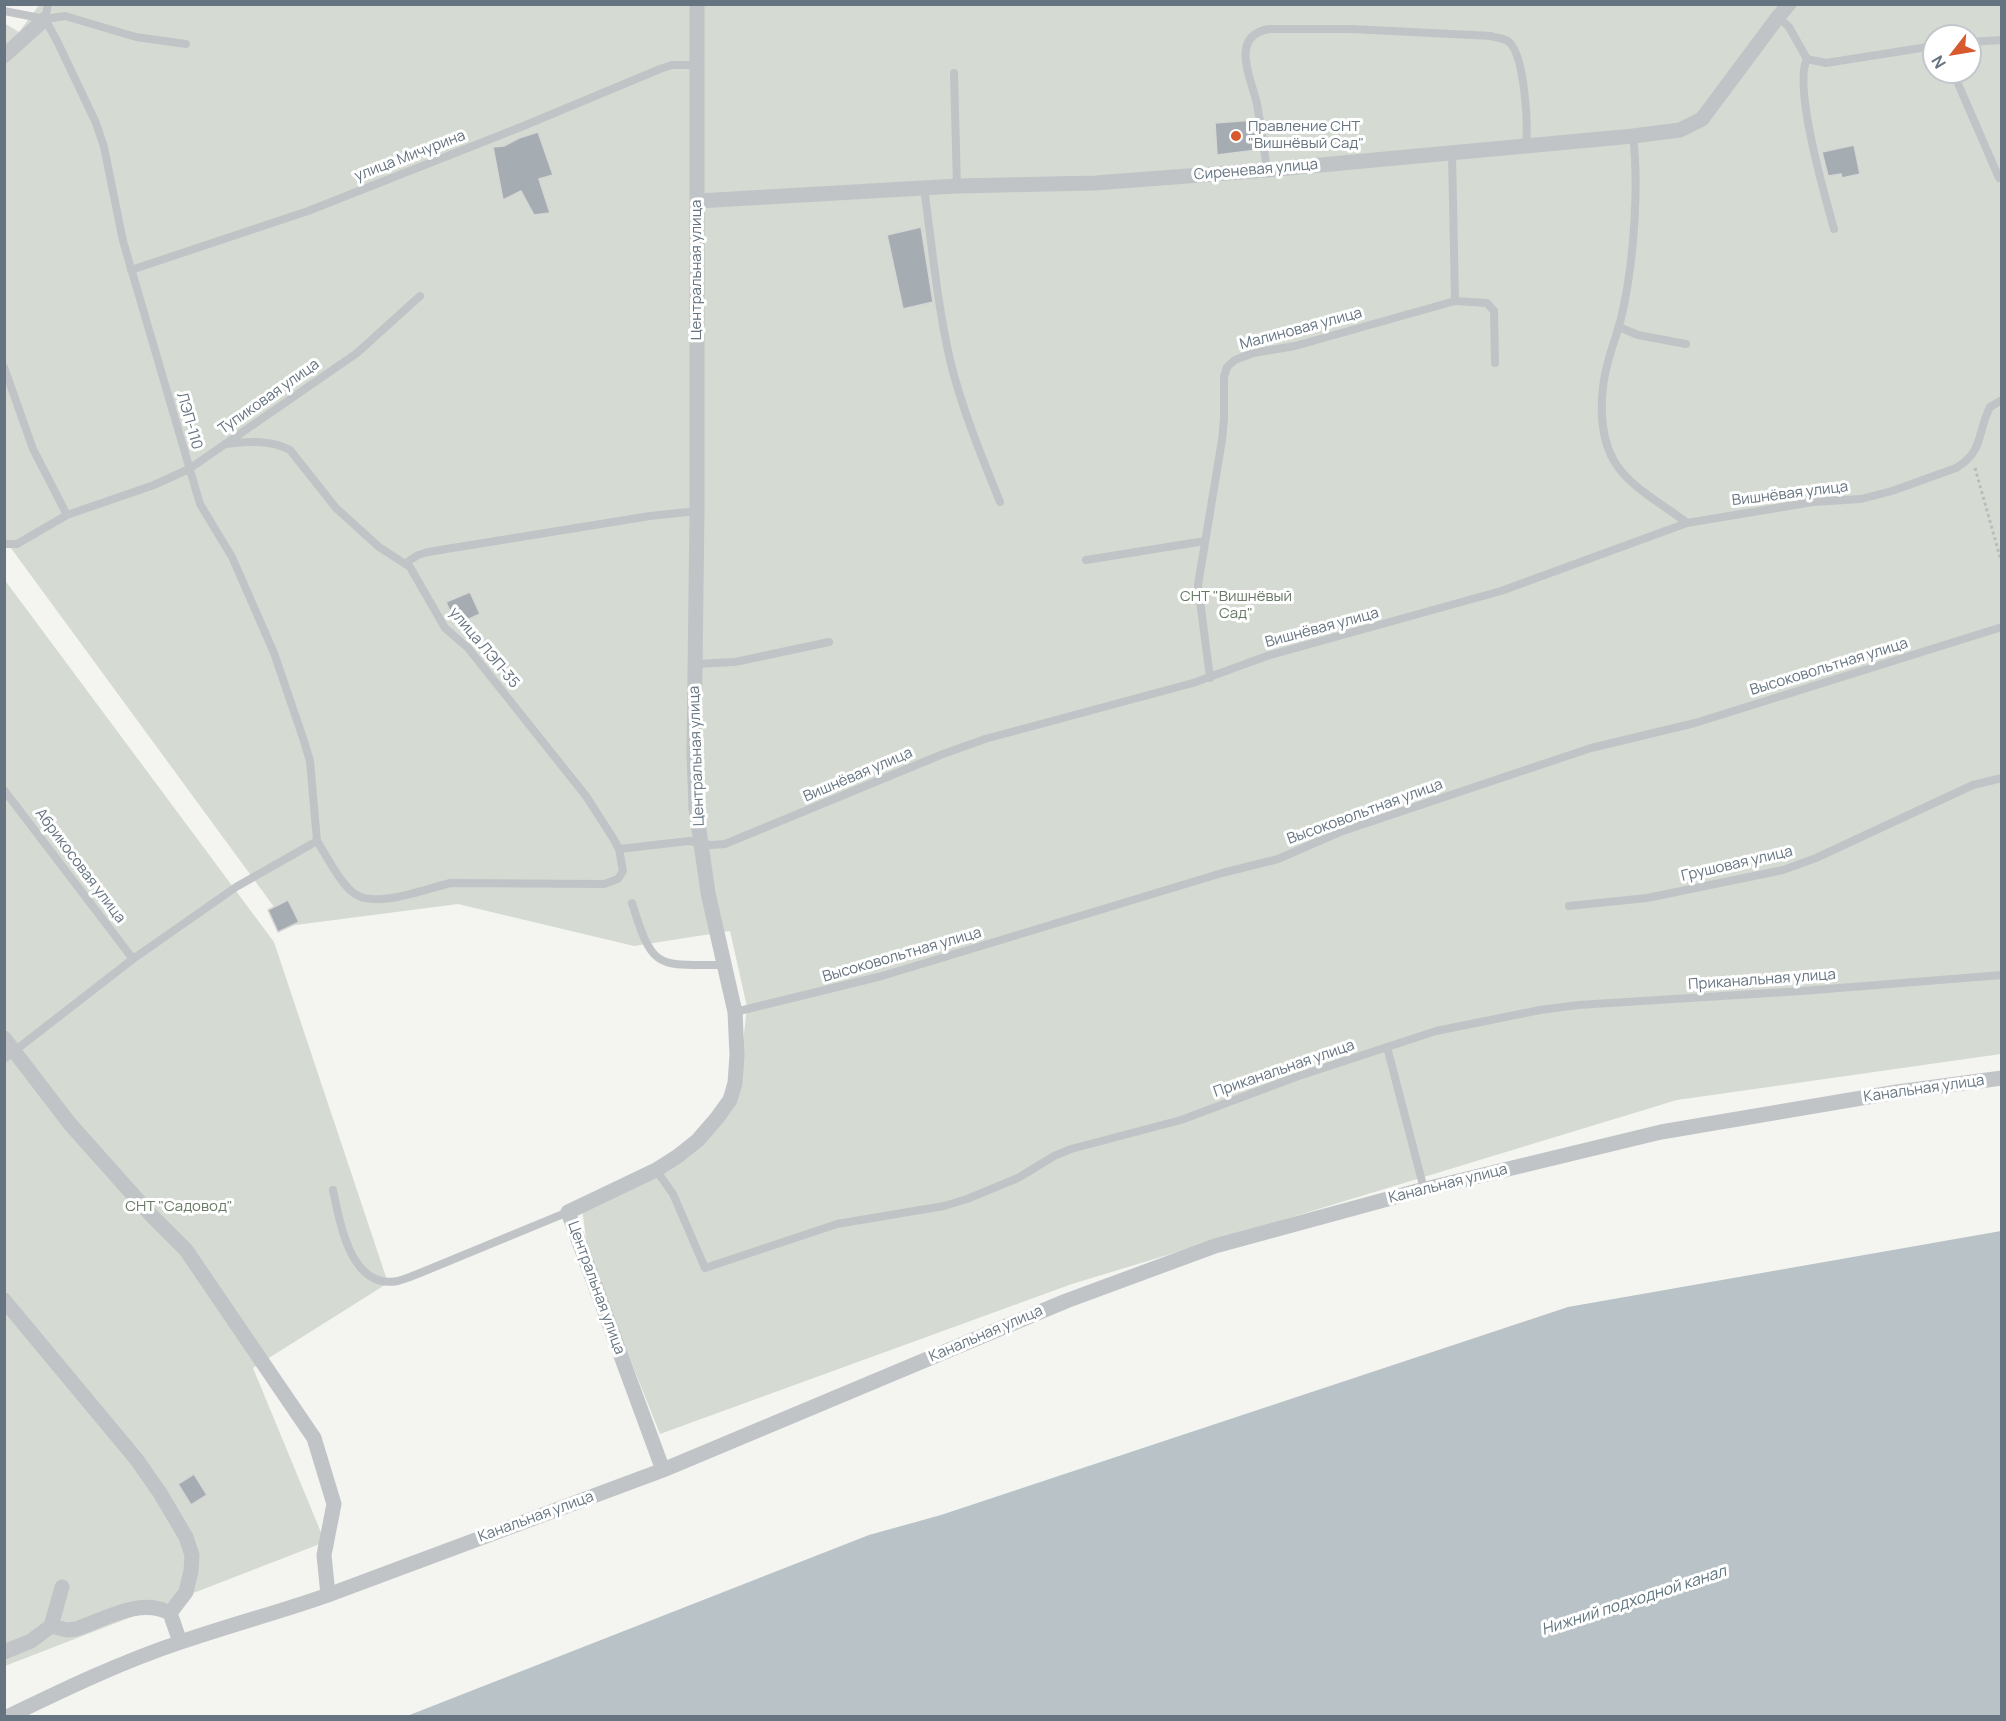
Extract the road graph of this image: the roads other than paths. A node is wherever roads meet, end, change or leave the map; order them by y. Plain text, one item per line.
1 (697, 4) edge
2 (1789, 4) edge
3 (4, 11) edge
4 (46, 12) edge
5 (1778, 17) junction
6 (2001, 40) edge
7 (1982, 41) edge
8 (186, 44) dead end
9 (1922, 48) edge
10 (4, 56) edge
11 (1808, 59) junction
12 (696, 65) junction
13 (954, 73) dead end
14 (1958, 84) edge
15 (1633, 136) junction
16 (1526, 146) junction
17 (1452, 152) junction
18 (1267, 170) junction
19 (1999, 178) dead end
20 (957, 186) junction
21 (924, 188) junction
22 (698, 201) junction
23 (1834, 229) dead end
24 (131, 270) junction
25 (420, 296) dead end
26 (1455, 301) junction
27 (1619, 327) junction
28 (1686, 344) dead end
29 (1495, 363) dead end
30 (4, 367) edge
31 (2001, 400) edge
32 (225, 444) junction
33 (189, 468) junction
34 (1000, 502) dead end
35 (697, 511) junction
36 (67, 515) junction
37 (1687, 522) junction
38 (1205, 541) junction
39 (4, 544) edge
40 (1086, 560) dead end
41 (406, 563) junction
42 (2001, 627) edge
43 (829, 642) dead end
44 (695, 664) junction
45 (1210, 678) junction
46 (2001, 778) edge
47 (4, 790) edge
48 (317, 841) junction
49 (700, 842) junction
50 (619, 849) junction
51 (632, 903) dead end
52 (1569, 906) dead end
53 (133, 959) junction
54 (726, 965) junction
55 (2001, 975) edge
56 (735, 1012) junction
57 (4, 1038) edge
58 (1387, 1047) junction
59 (10, 1055) edge
60 (2001, 1078) edge
61 (656, 1170) junction
62 (1424, 1189) junction
63 (333, 1190) dead end
64 (568, 1212) junction
65 (4, 1300) edge
66 (663, 1470) junction
67 (62, 1587) dead end
68 (328, 1595) junction
69 (170, 1613) junction
70 (51, 1626) junction
71 (180, 1642) junction
72 (4, 1653) edge
73 (9, 1716) edge

1 - 12 street, Центральная улица
2 - 5 street, Сиреневая улица
3 - 4 lane
4 - 8 lane
4 - 10 street
4 - 24 lane, ЛЭП-110
5 - 11 lane
5 - 15 street, Сиреневая улица
6 - 7 lane
9 - 11 lane
11 - 23 lane
12 - 22 street, Центральная улица
12 - 24 lane, улица Мичурина
13 - 20 lane
14 - 19 lane
15 - 16 street, Сиреневая улица
15 - 27 lane
16 - 17 street, Сиреневая улица
16 - 18 lane
17 - 18 street, Сиреневая улица
17 - 26 lane
18 - 20 street, Сиреневая улица
20 - 21 street, Сиреневая улица
21 - 22 street, Сиреневая улица
21 - 34 lane
22 - 35 street, Центральная улица
24 - 33 lane, ЛЭП-110
25 - 32 lane, Тупиковая улица
26 - 29 lane, Малиновая улица
26 - 38 lane, Малиновая улица
27 - 28 lane
27 - 37 lane
30 - 36 lane
31 - 37 lane, Вишнёвая улица
32 - 33 lane, Тупиковая улица
32 - 41 lane, улица ЛЭП-35
33 - 36 lane, Тупиковая улица
33 - 48 lane, ЛЭП-110
35 - 41 lane
35 - 44 street, Центральная улица
36 - 39 lane, Тупиковая улица
37 - 45 lane, Вишнёвая улица
38 - 40 lane
38 - 45 lane, Малиновая улица
41 - 50 lane, улица ЛЭП-35
42 - 56 lane, Высоковольтная улица
43 - 44 lane
44 - 49 street, Центральная улица
45 - 49 lane, Вишнёвая улица
46 - 52 lane, Грушовая улица
47 - 53 lane, Абрикосовая улица
48 - 50 lane
48 - 53 lane
49 - 50 lane, Вишнёвая улица
49 - 54 street, Центральная улица
51 - 54 lane
53 - 59 lane
54 - 56 street, Центральная улица
55 - 58 lane, Приканальная улица
56 - 61 street, Центральная улица
57 - 59 street
58 - 61 lane, Приканальная улица
58 - 62 lane
59 - 68 street
60 - 62 street, Канальная улица
61 - 64 street, Центральная улица
62 - 66 street, Канальная улица
63 - 64 lane
64 - 66 street, Центральная улица
65 - 69 street
66 - 68 street, Канальная улица
67 - 70 street
68 - 71 street, Канальная улица
69 - 70 street
69 - 71 street
70 - 72 street
71 - 73 street, Канальная улица

